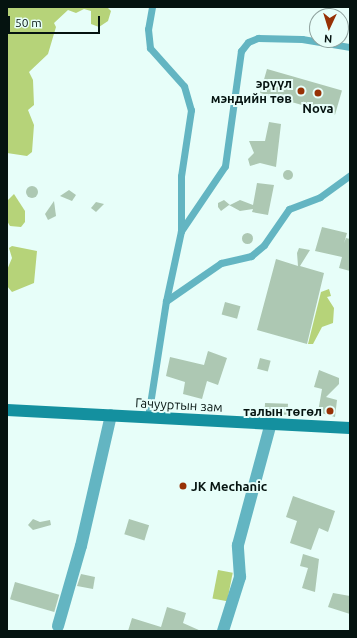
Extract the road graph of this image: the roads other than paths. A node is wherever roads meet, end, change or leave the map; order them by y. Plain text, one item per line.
1 (152, 7) edge
2 (350, 47) edge
3 (350, 175) edge
4 (181, 232) junction
5 (166, 301) junction
6 (7, 410) edge
7 (111, 415) junction
8 (148, 417) junction
9 (271, 423) junction
10 (350, 428) edge
11 (58, 626) dead end
12 (223, 631) edge

1 - 4 lane
2 - 4 lane
3 - 5 lane
4 - 5 lane
5 - 8 lane
6 - 7 main road, Гачууртын зам
7 - 8 main road, Гачууртын зам
7 - 11 street
8 - 9 main road, Гачууртын зам
9 - 10 main road, Гачууртын зам
9 - 12 street

